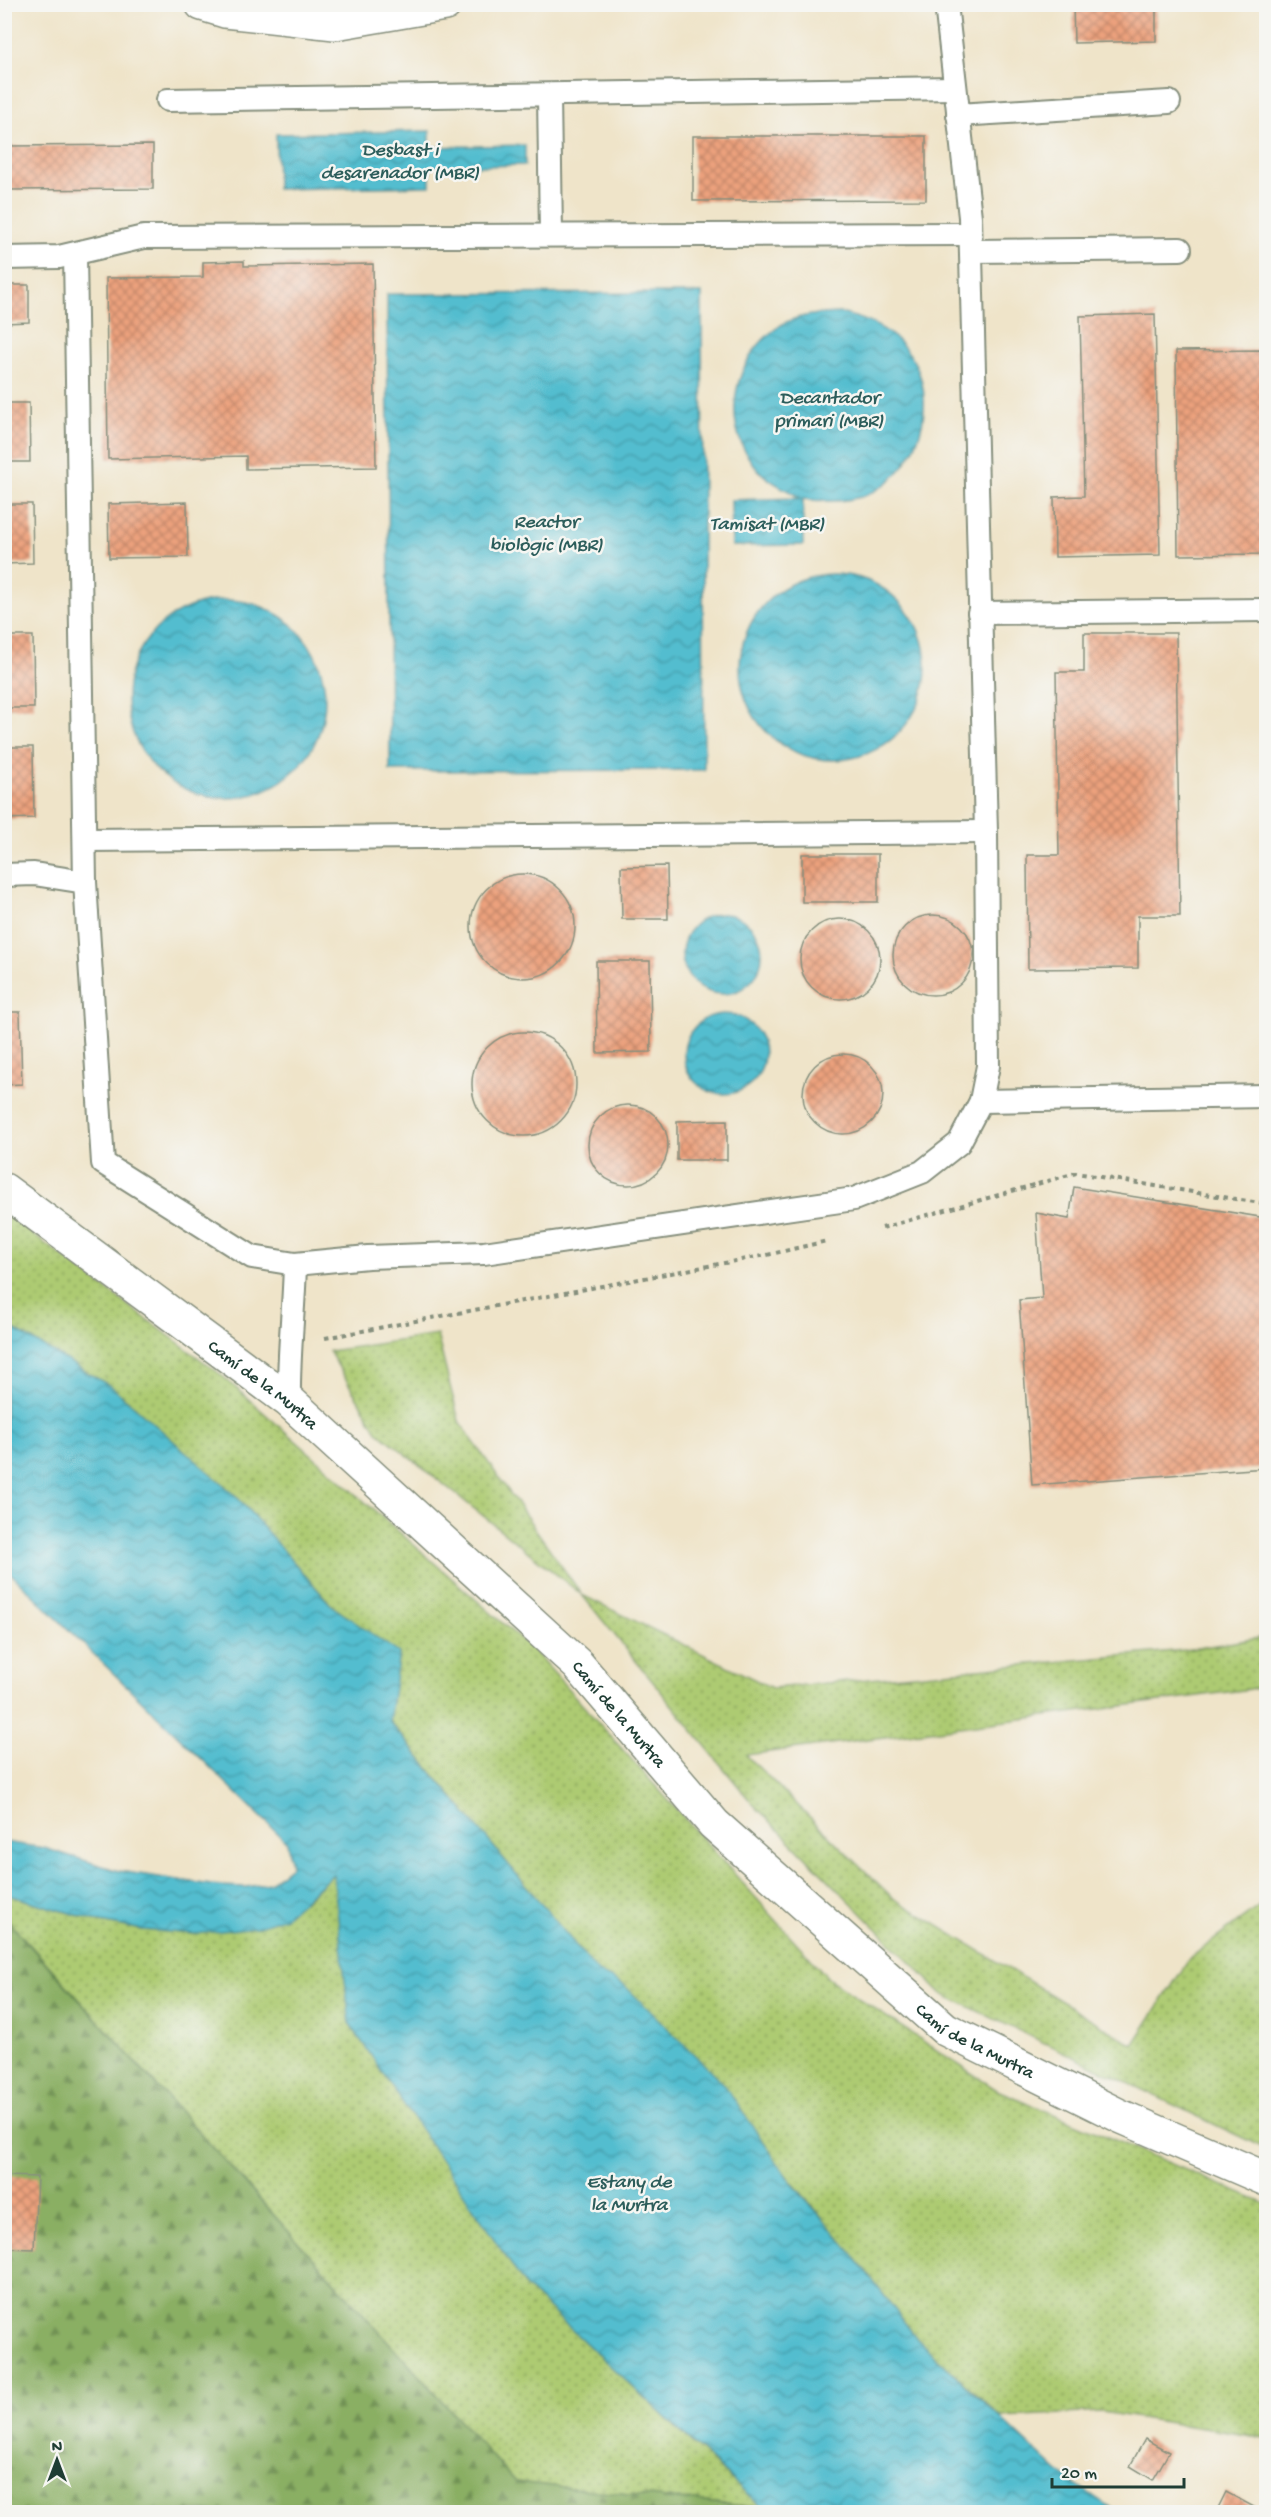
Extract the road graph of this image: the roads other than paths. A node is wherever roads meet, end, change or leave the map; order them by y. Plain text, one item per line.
1 (202, 4) edge
2 (445, 4) edge
3 (946, 4) edge
4 (955, 88) junction
5 (549, 94) junction
6 (168, 100) dead end
7 (1169, 102) dead end
8 (958, 115) junction
9 (552, 235) junction
10 (970, 242) junction
11 (1180, 249) dead end
12 (75, 254) junction
13 (4, 258) edge
14 (1266, 610) edge
15 (979, 613) junction
16 (986, 832) junction
17 (86, 840) junction
18 (4, 875) edge
19 (85, 882) junction
20 (1266, 1096) edge
21 (981, 1101) junction
22 (4, 1190) edge
23 (295, 1264) junction
24 (289, 1401) junction
25 (1266, 2179) edge

1 - 2 street
3 - 4 lane
4 - 5 lane
4 - 8 lane
5 - 6 lane
5 - 9 lane
7 - 8 lane
8 - 10 lane
9 - 10 lane
9 - 12 lane
10 - 11 lane
10 - 15 lane
12 - 13 lane
12 - 17 lane
14 - 15 lane
15 - 16 lane
16 - 17 lane
16 - 21 lane
17 - 19 lane
18 - 19 lane
19 - 23 lane
20 - 21 lane
21 - 23 lane
22 - 24 street, Camí de la Murtra
23 - 24 lane
24 - 25 street, Camí de la Murtra

